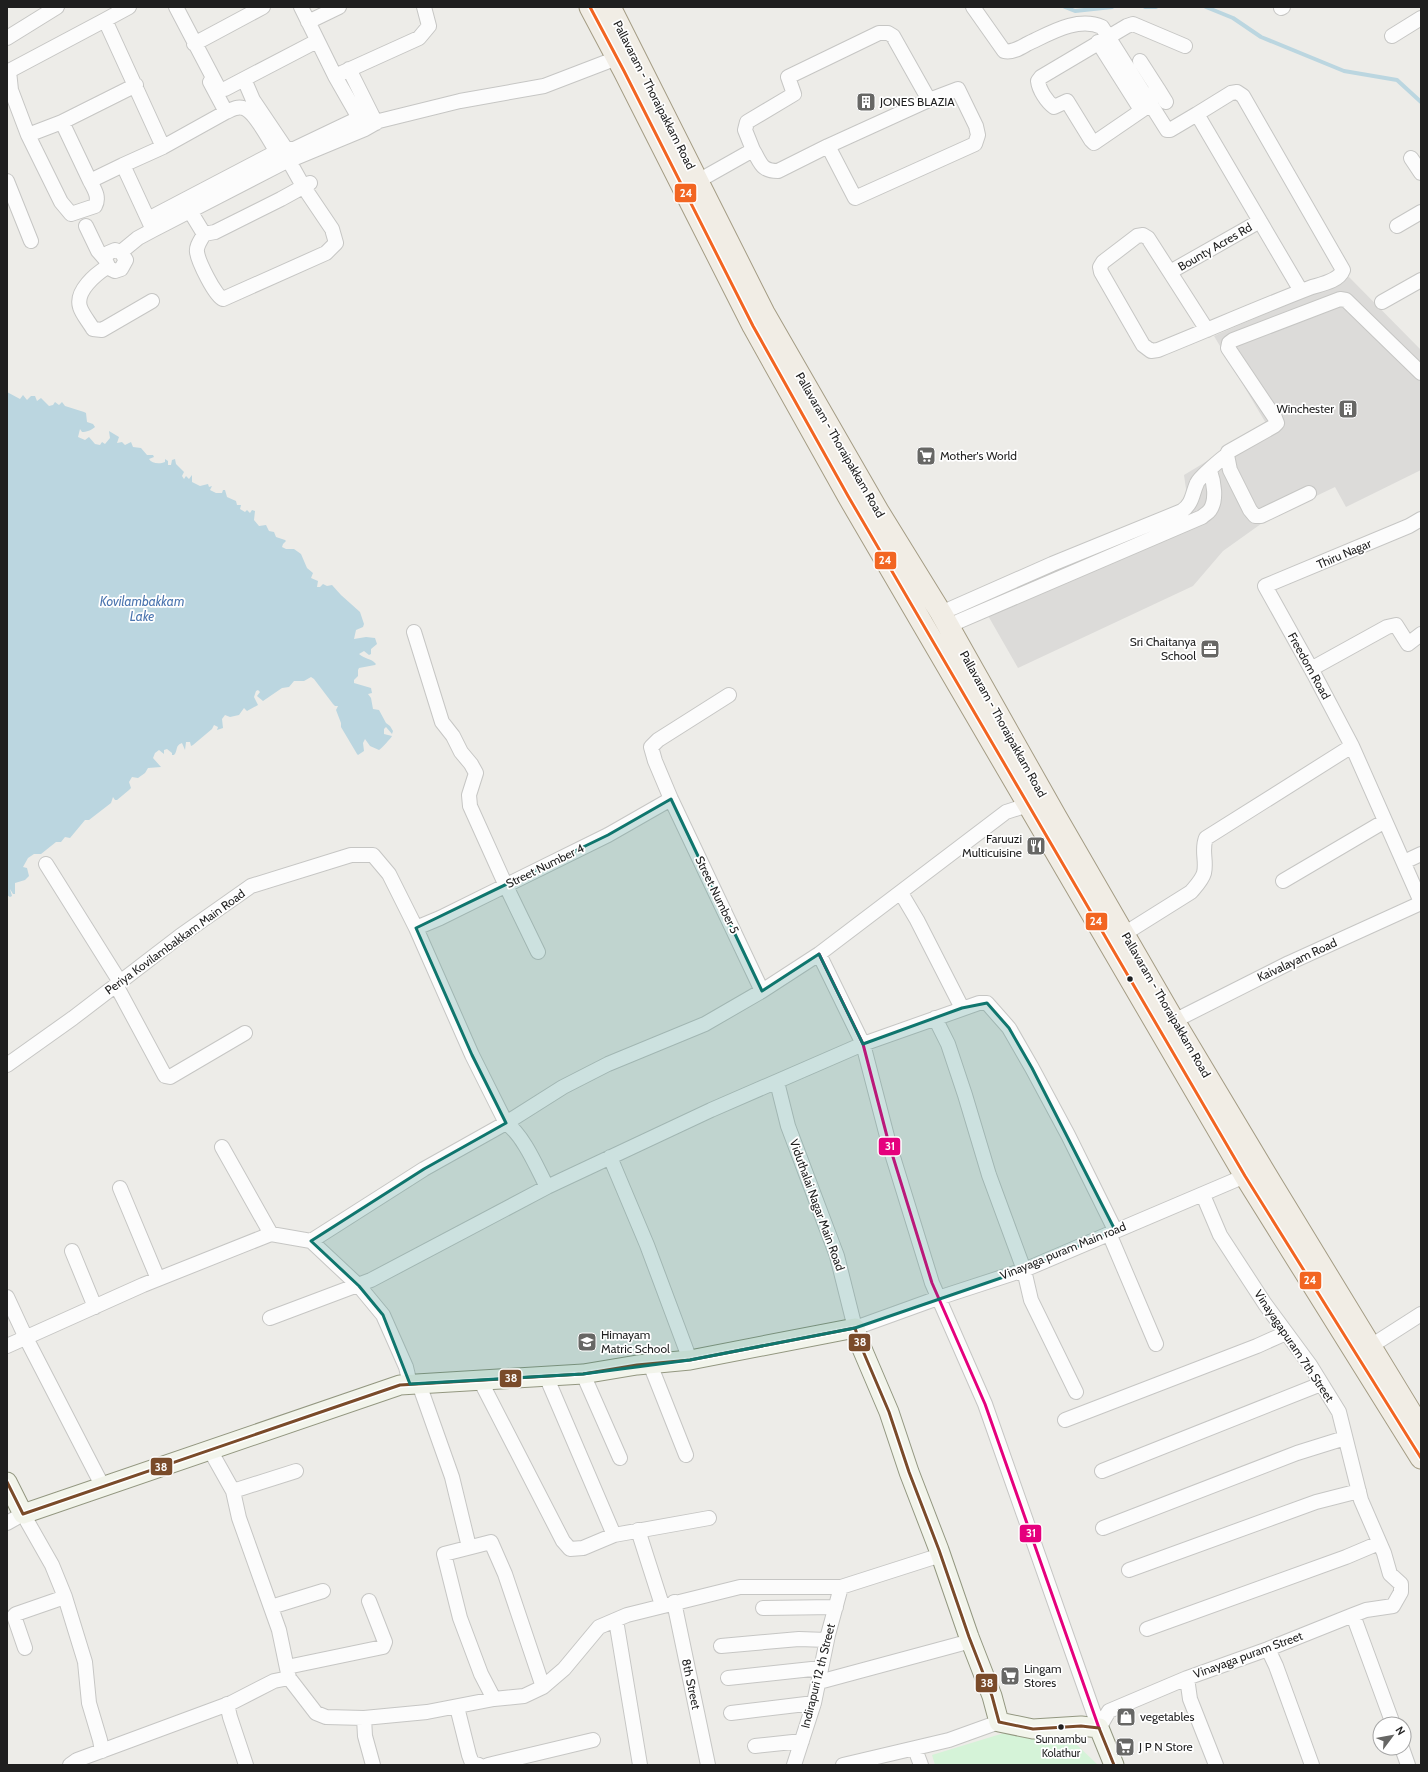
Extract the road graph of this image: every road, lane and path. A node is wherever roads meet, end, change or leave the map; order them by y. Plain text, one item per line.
1 (57, 7) edge
2 (129, 7) edge
3 (172, 7) edge
4 (176, 7) edge
5 (263, 7) edge
6 (301, 7) edge
7 (339, 7) edge
8 (424, 7) edge
9 (588, 7) edge
10 (610, 7) edge
11 (617, 7) edge
12 (973, 7) edge
13 (239, 13) edge
14 (1421, 18) edge
15 (105, 20) junction
16 (308, 22) junction
17 (1392, 36) dead end
18 (7, 38) edge
19 (1103, 39) junction
20 (317, 40) junction
21 (194, 44) junction
22 (1185, 46) dead end
23 (624, 47) junction
24 (1140, 61) dead end
25 (349, 69) junction
26 (335, 76) junction
27 (244, 79) junction
28 (136, 85) junction
29 (1158, 89) junction
30 (928, 100) junction
31 (1166, 102) dead end
32 (1146, 104) junction
33 (226, 112) junction
34 (1197, 114) junction
35 (62, 122) junction
36 (367, 123) junction
37 (28, 135) junction
38 (828, 146) junction
39 (163, 147) junction
40 (753, 150) junction
41 (1411, 158) dead end
42 (283, 159) junction
43 (123, 165) junction
44 (1421, 173) edge
45 (7, 181) edge
46 (90, 181) junction
47 (698, 182) junction
48 (306, 184) junction
49 (190, 211) junction
50 (1421, 212) edge
51 (1260, 221) junction
52 (151, 224) junction
53 (86, 226) dead end
54 (1397, 226) dead end
55 (204, 234) junction
56 (31, 241) dead end
57 (106, 263) junction
58 (1170, 272) junction
59 (1421, 280) edge
60 (1301, 291) junction
61 (152, 300) dead end
62 (1382, 302) dead end
63 (1207, 330) junction
64 (1421, 373) edge
65 (1228, 455) junction
66 (1210, 471) junction
67 (1309, 493) dead end
68 (1421, 519) edge
69 (1265, 586) joint
70 (944, 619) junction
71 (414, 632) dead end
72 (1421, 634) edge
73 (1311, 669) junction
74 (729, 695) dead end
75 (1352, 746) junction
76 (671, 799) junction
77 (1028, 805) junction
78 (1048, 821) junction
79 (1385, 821) junction
80 (1421, 854) edge
81 (1404, 862) junction
82 (46, 864) dead end
83 (1284, 880) dead end
84 (506, 886) junction
85 (901, 893) junction
86 (1421, 903) edge
87 (416, 928) junction
88 (1124, 934) junction
89 (538, 952) dead end
90 (819, 954) junction
91 (118, 984) junction
92 (762, 991) junction
93 (962, 1008) junction
94 (935, 1018) junction
95 (1174, 1021) junction
96 (245, 1033) dead end
97 (863, 1044) junction
98 (7, 1065) edge
99 (777, 1082) junction
100 (506, 1123) junction
101 (222, 1147) dead end
102 (610, 1157) junction
103 (1254, 1172) junction
104 (548, 1187) junction
105 (120, 1188) dead end
106 (1202, 1195) junction
107 (1113, 1232) junction
108 (271, 1234) junction
109 (311, 1241) junction
110 (72, 1251) dead end
111 (1024, 1270) junction
112 (158, 1279) junction
113 (359, 1286) junction
114 (7, 1297) edge
115 (938, 1298) junction
116 (95, 1307) junction
117 (1421, 1314) edge
118 (270, 1318) dead end
119 (856, 1328) junction
120 (1286, 1333) junction
121 (26, 1338) junction
122 (1156, 1344) dead end
123 (7, 1346) edge
124 (1371, 1346) junction
125 (690, 1360) junction
126 (650, 1364) junction
127 (583, 1374) junction
128 (546, 1376) junction
129 (480, 1380) junction
130 (415, 1384) junction
131 (1322, 1384) junction
132 (1076, 1392) dead end
133 (1065, 1420) dead end
134 (1421, 1429) edge
135 (1345, 1438) junction
136 (210, 1450) junction
137 (686, 1455) dead end
138 (620, 1458) dead end
139 (1421, 1458) edge
140 (296, 1471) dead end
141 (1102, 1471) dead end
142 (7, 1482) edge
143 (103, 1487) junction
144 (232, 1491) junction
145 (1359, 1491) junction
146 (15, 1518) edge
147 (709, 1518) dead end
148 (1103, 1528) dead end
149 (638, 1530) junction
150 (614, 1534) junction
151 (1379, 1543) junction
152 (469, 1547) junction
153 (941, 1555) junction
154 (1129, 1570) dead end
155 (841, 1587) junction
156 (323, 1591) dead end
157 (1401, 1592) joint
158 (65, 1597) junction
159 (369, 1601) dead end
160 (668, 1604) junction
161 (271, 1607) junction
162 (836, 1607) junction
163 (763, 1608) dead end
164 (1353, 1615) junction
165 (616, 1620) junction
166 (1147, 1629) dead end
167 (827, 1640) junction
168 (971, 1641) junction
169 (722, 1646) dead end
170 (25, 1648) dead end
171 (1268, 1649) junction
172 (821, 1668) junction
173 (288, 1672) junction
174 (728, 1678) dead end
175 (1187, 1678) junction
176 (818, 1682) junction
177 (543, 1687) junction
178 (494, 1699) junction
179 (814, 1702) junction
180 (227, 1704) junction
181 (457, 1707) junction
182 (731, 1713) dead end
183 (1390, 1716) edge
184 (364, 1718) junction
185 (999, 1722) junction
186 (1099, 1728) junction
187 (593, 1740) dead end
188 (802, 1741) junction
189 (755, 1746) dead end
190 (915, 1749) junction
191 (102, 1751) junction
192 (70, 1765) edge
193 (246, 1765) edge
194 (373, 1765) edge
195 (479, 1765) edge
196 (488, 1765) edge
197 (640, 1765) edge
198 (708, 1765) edge
199 (794, 1765) edge
200 (843, 1765) edge
201 (921, 1765) edge
202 (1114, 1765) edge
203 (1216, 1765) edge
204 (1312, 1765) edge

1 - 18 street
2 - 15 street
3 - 33 street
4 - 21 street
5 - 13 street
6 - 16 street
7 - 16 street
8 - 25 street
9 - 23 main road, Pallavaram - Thoraipakkam Road
10 - 23 main road, Pallavaram - Thoraipakkam Road
11 - 23 main road
12 - 19 street
13 - 21 street
14 - 17 street
15 - 28 street
15 - 37 street
16 - 20 street
19 - 22 street
19 - 32 street
19 - 32 street
20 - 26 street
20 - 27 street
21 - 27 street
23 - 36 street
23 - 47 main road, Pallavaram - Thoraipakkam Road
23 - 77 main road, Pallavaram - Thoraipakkam Road
24 - 29 street
25 - 26 street
25 - 36 street
26 - 36 street
27 - 36 street
28 - 35 street
28 - 39 street
29 - 31 street
29 - 32 street
30 - 38 street
30 - 38 street
30 - 40 street
32 - 34 street
33 - 39 street
33 - 42 street
34 - 51 street
34 - 60 street
35 - 37 street
35 - 46 street
36 - 42 street
37 - 46 street
38 - 40 street
39 - 43 street
40 - 47 street
41 - 44 street
42 - 48 street
42 - 49 street
42 - 52 street
43 - 46 street
43 - 52 street
45 - 56 street
47 - 70 main road, Pallavaram - Thoraipakkam Road
48 - 55 street
48 - 55 street
49 - 52 street
49 - 55 street
50 - 54 street
51 - 58 street, Bounty Acres Rd
51 - 60 street
52 - 57 street
53 - 57 street
57 - 61 street
58 - 63 street
58 - 63 street
59 - 62 street
60 - 63 street
64 - 65 street
65 - 66 street
65 - 67 street
66 - 70 street
66 - 70 street
68 - 69 street, Thiru Nagar
69 - 73 street, Freedom Road
70 - 78 main road, Pallavaram - Thoraipakkam Road
71 - 84 street
72 - 73 street
73 - 75 street, Freedom Road
74 - 76 street, Street Number 5
75 - 79 street, Freedom Road
75 - 88 street
76 - 84 street, Street Number 4
76 - 92 street, Street Number 5
77 - 78 main road, Pallavaram - Thoraipakkam Road
77 - 85 street
78 - 88 main road, Pallavaram - Thoraipakkam Road
78 - 103 main road, Pallavaram - Thoraipakkam Road
79 - 81 street, Freedom Road
79 - 83 street
80 - 81 street
81 - 86 street, Freedom Road
82 - 91 street
84 - 87 street, Street Number 4
84 - 89 street
85 - 90 street
85 - 93 street
86 - 95 street, Kaivalayam Road
87 - 91 street, Periya Kovilambakkam Main Road
87 - 100 street, Periya Kovilambakkam Main Road
88 - 95 main road, Pallavaram - Thoraipakkam Road
90 - 92 street
90 - 97 street
91 - 96 street
91 - 98 street, Periya Kovilambakkam Main Road
92 - 100 street
93 - 94 street
93 - 107 street
94 - 97 street
94 - 111 street
95 - 103 main road, Pallavaram - Thoraipakkam Road
97 - 99 street
97 - 115 street
99 - 102 street
99 - 119 street, Viduthalai Nagar Main Road
100 - 104 street, Periya Kovilambakkam Main Road
100 - 109 street
101 - 108 street
102 - 104 street
102 - 125 street
103 - 106 street, Vinayaga puram Main road
103 - 124 main road, Pallavaram - Thoraipakkam Road
103 - 139 main road, Pallavaram - Thoraipakkam Road
104 - 113 street
105 - 112 street
106 - 107 street, Vinayaga puram Main road
106 - 120 street, Vinayagapuram 7th Street
107 - 111 street, Vinayaga puram Main road
107 - 122 street
108 - 109 street
108 - 112 street
109 - 113 street
110 - 116 street
111 - 115 street, Vinayaga puram Main road
111 - 132 street
112 - 116 street
113 - 118 street
113 - 130 street
114 - 121 street
115 - 119 street, Vinayaga puram Main road
115 - 186 street
116 - 121 street
117 - 124 street
119 - 125 street
119 - 153 street
120 - 131 street, Vinayagapuram 7th Street
120 - 133 street
121 - 123 street
121 - 143 street
124 - 134 main road, Pallavaram - Thoraipakkam Road
125 - 126 street
126 - 127 street
126 - 137 street
127 - 128 street
127 - 138 street
128 - 129 street
128 - 150 street
129 - 130 street
129 - 150 street
130 - 136 street
130 - 152 street
131 - 135 street, Vinayagapuram 7th Street
131 - 141 street
135 - 145 street, Vinayagapuram 7th Street
135 - 148 street
136 - 143 street
136 - 144 street
140 - 144 street
142 - 146 street
143 - 146 street
144 - 161 street
145 - 151 street, Vinayagapuram 7th Street
145 - 154 street
146 - 158 street
147 - 149 street
149 - 150 street
149 - 160 street, 8th Street
151 - 157 street, Vinayagapuram 7th Street
151 - 166 street
152 - 177 street
152 - 178 street
153 - 155 street
153 - 168 street
155 - 160 street
155 - 162 street, Indirapuri 12 th Street
156 - 161 street
157 - 164 street, Vinayaga puram Street
158 - 170 street
158 - 191 street
159 - 173 street
160 - 165 street
160 - 198 street, 8th Street
161 - 173 street
162 - 163 street
162 - 167 street, Indirapuri 12 th Street
164 - 171 street, Vinayaga puram Street
164 - 183 street
165 - 177 street
165 - 197 street
167 - 169 street
167 - 172 street, Indirapuri 12 th Street
168 - 176 street
168 - 185 street
171 - 175 street, Vinayaga puram Street
171 - 204 street
172 - 174 street
172 - 176 street, Indirapuri 12 th Street
173 - 180 street
173 - 184 street
175 - 186 street, Vinayaga puram Street
175 - 203 street
176 - 179 street, Indirapuri 12 th Street
177 - 178 street
178 - 181 street
179 - 182 street
179 - 188 street, Indirapuri 12 th Street
180 - 191 street
180 - 193 street
181 - 184 street
181 - 195 street
184 - 194 street
185 - 186 street
185 - 190 street
186 - 202 street
187 - 196 street
188 - 189 street
188 - 199 street, Indirapuri 12 th Street
190 - 200 street
190 - 201 street
191 - 192 street

